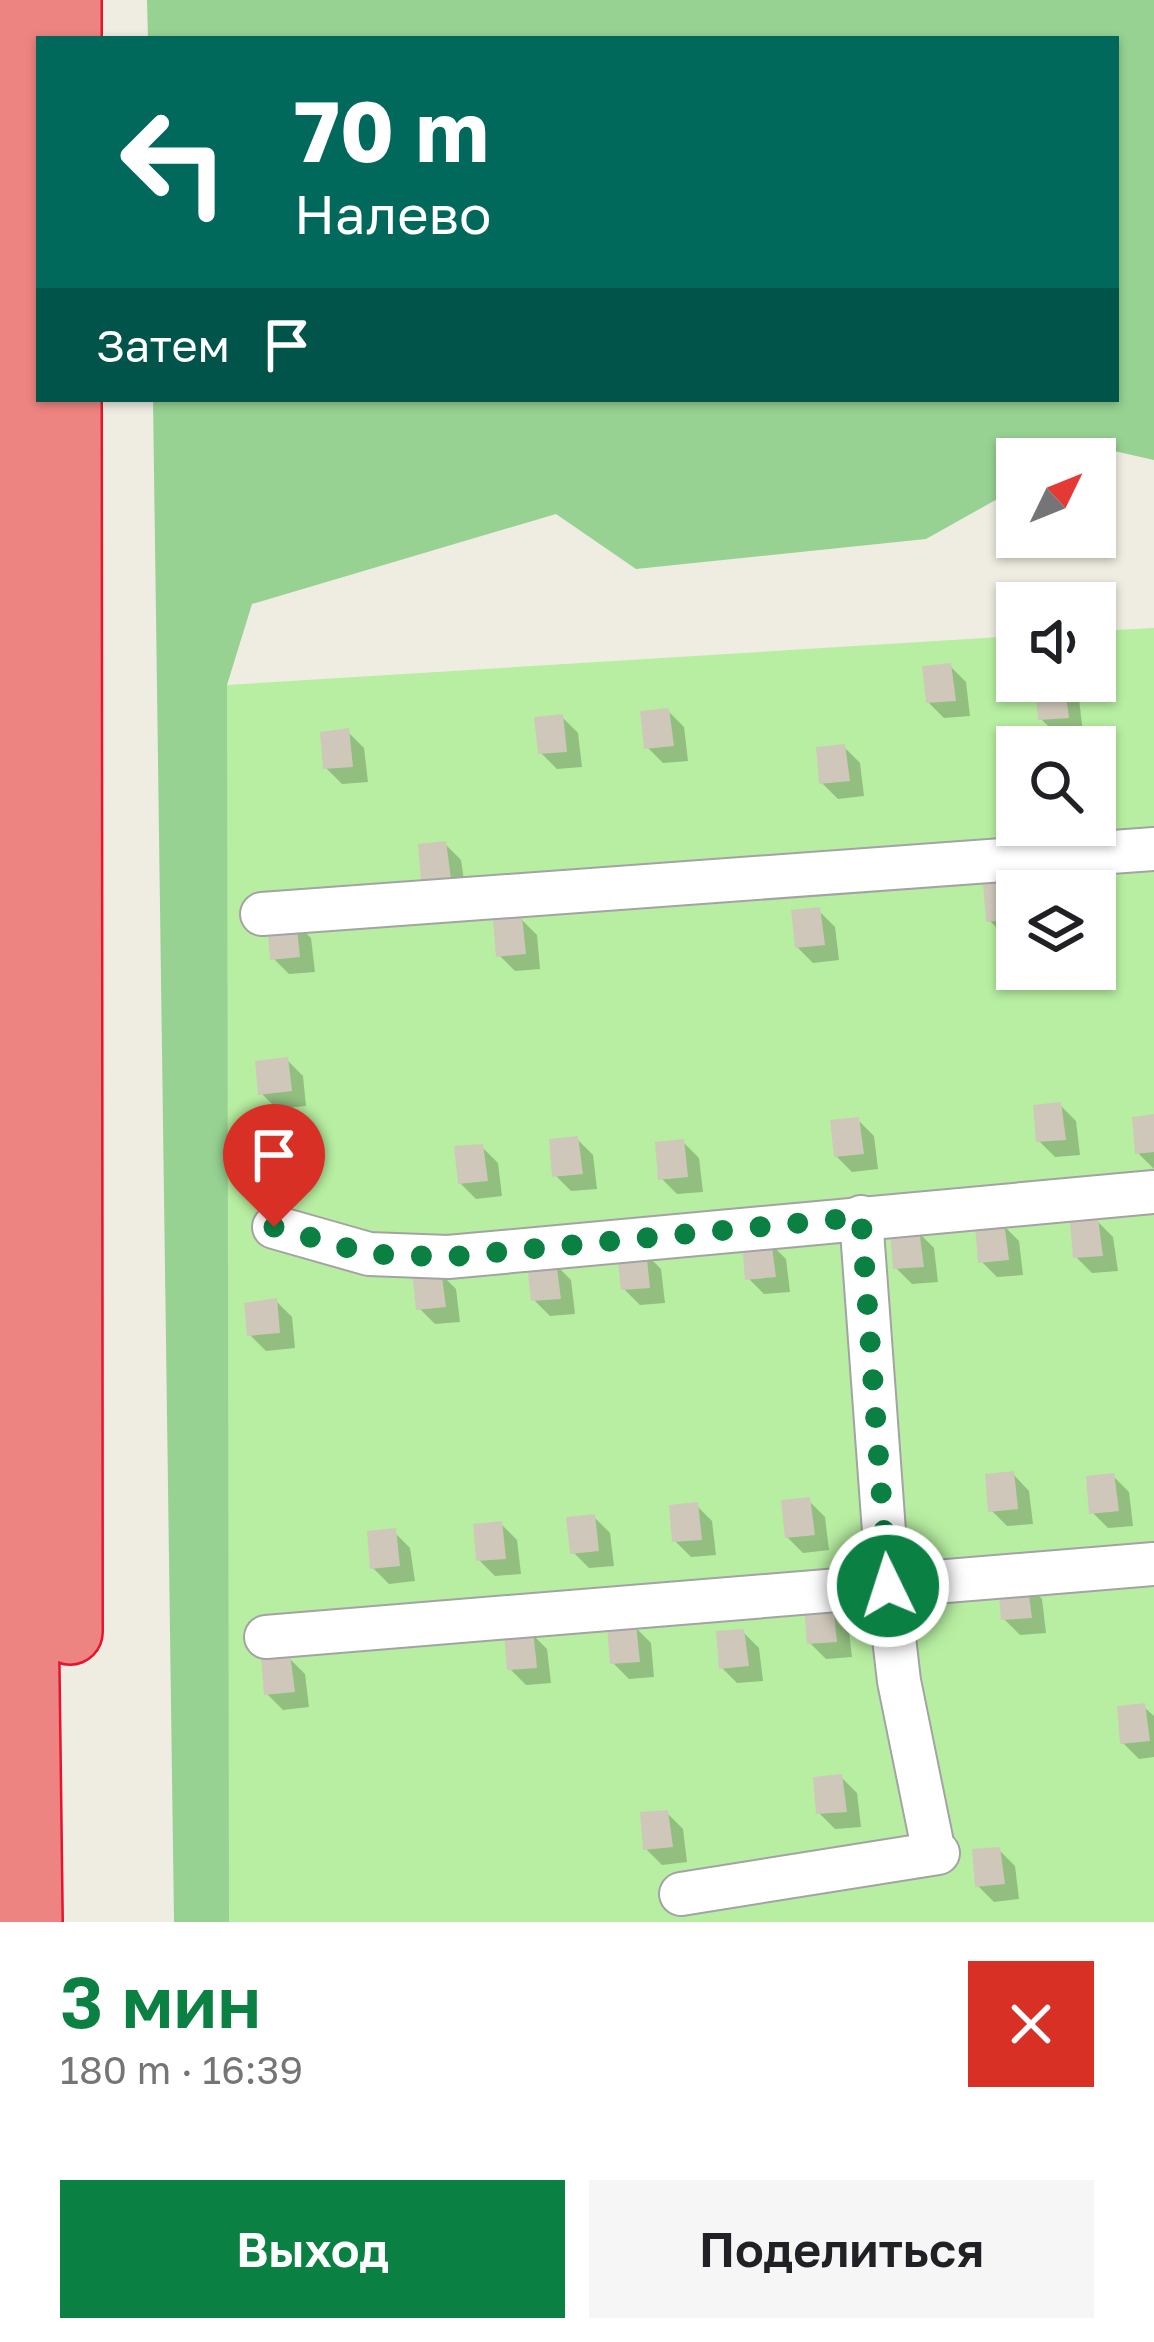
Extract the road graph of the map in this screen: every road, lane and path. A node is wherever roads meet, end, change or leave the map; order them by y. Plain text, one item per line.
1 (22, 0) edge
2 (69, 0) edge
3 (69, 36) edge
4 (69, 402) edge
5 (1154, 849) edge
6 (262, 914) dead end
7 (1154, 1192) edge
8 (861, 1217) junction
9 (274, 1227) dead end
10 (1154, 1564) edge
11 (888, 1586) junction
12 (266, 1637) dead end
13 (680, 1894) dead end
14 (30, 1922) edge
15 (70, 1922) edge

1 - 14 highway
2 - 3 highway
4 - 15 highway
5 - 6 lane
7 - 8 lane
8 - 9 lane
8 - 11 lane
10 - 11 lane
11 - 12 lane
11 - 13 lane

